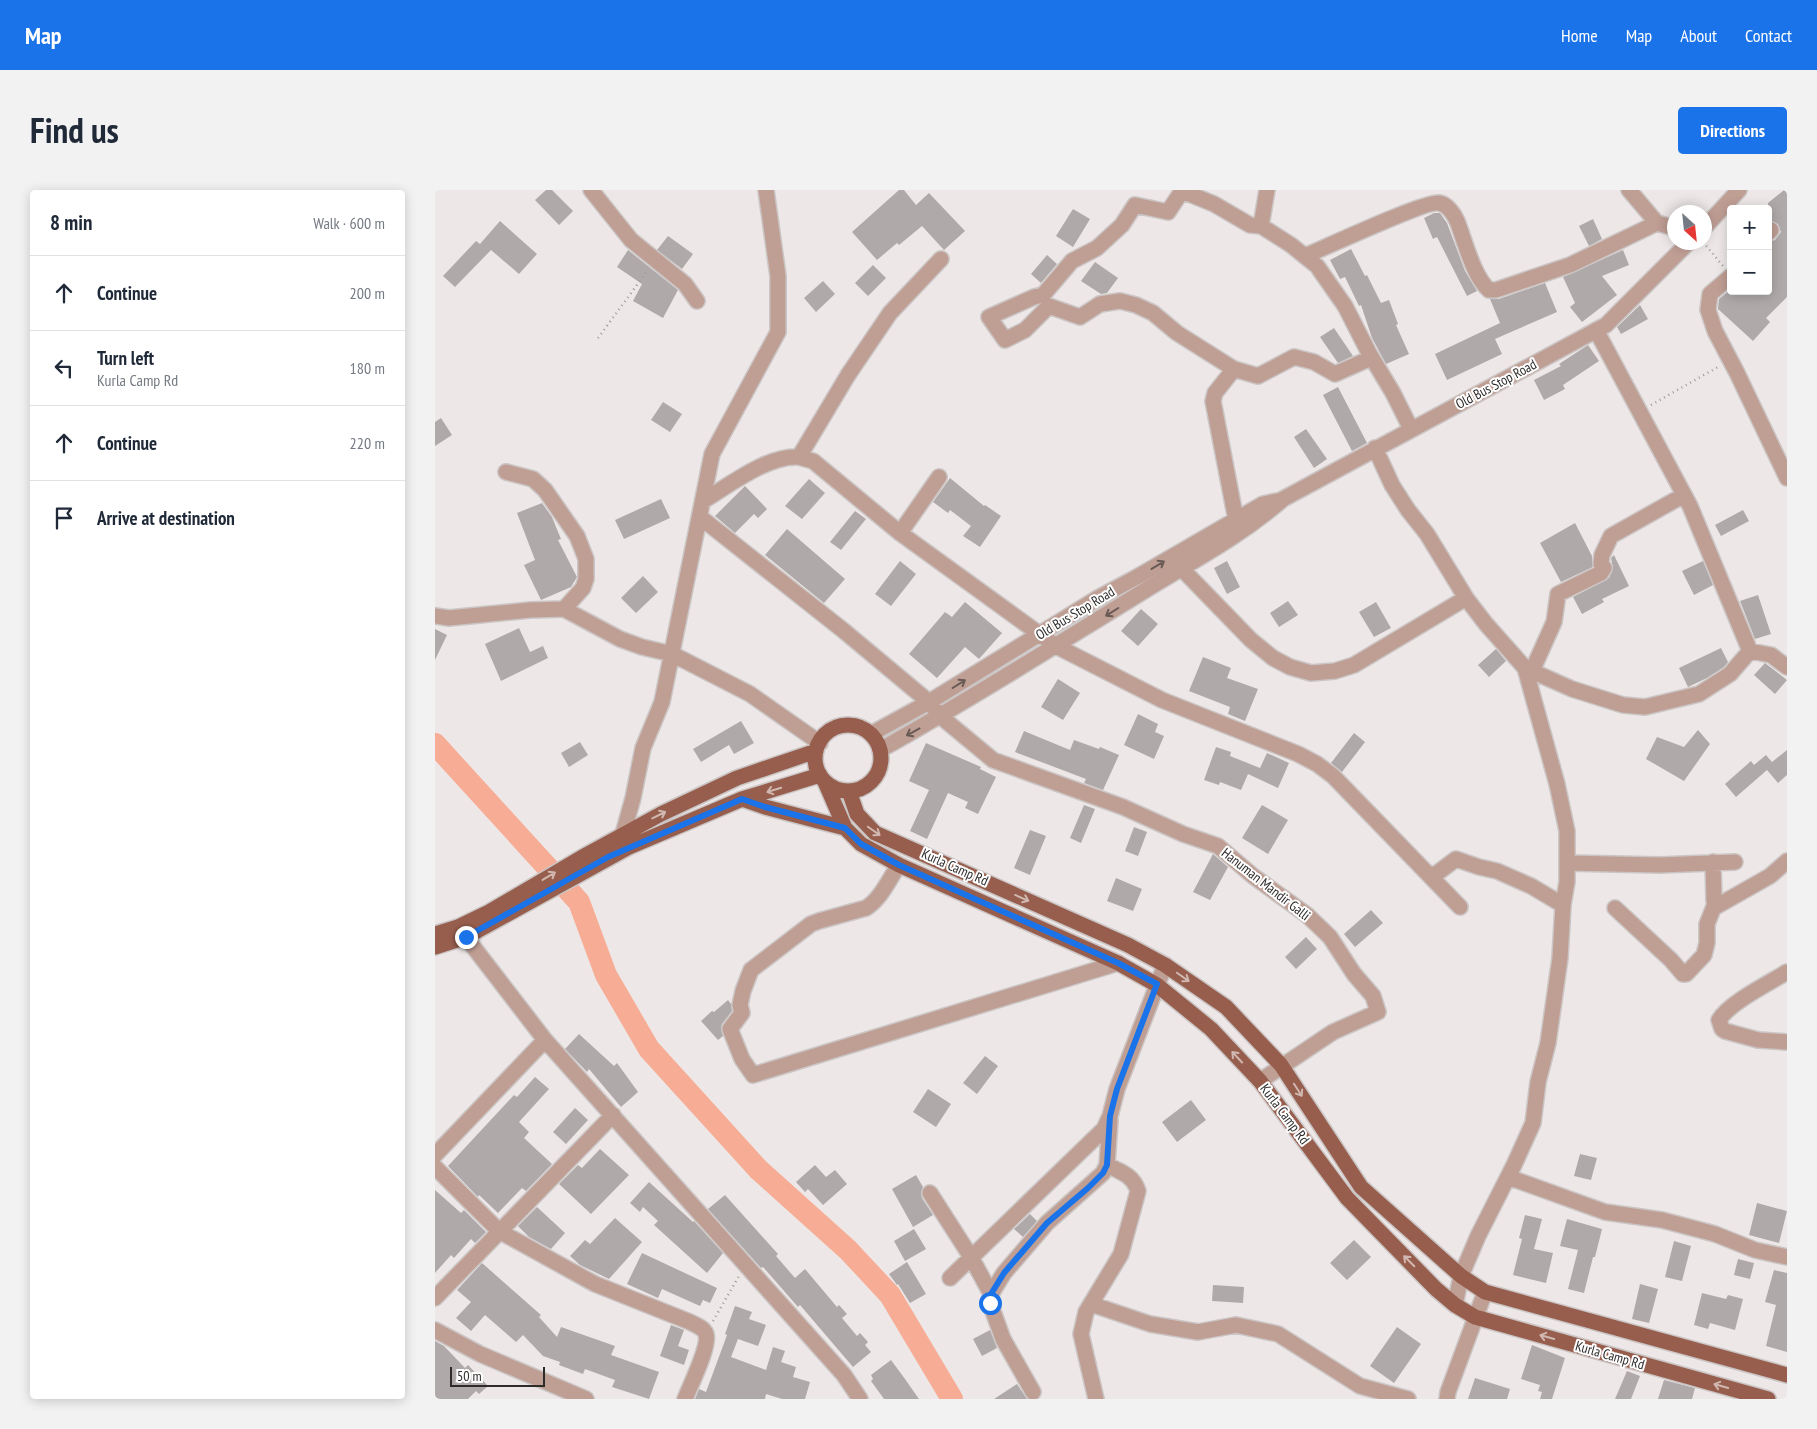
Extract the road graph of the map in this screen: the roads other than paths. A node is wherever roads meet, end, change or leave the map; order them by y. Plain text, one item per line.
1 (591, 190) edge
2 (766, 190) edge
3 (1267, 190) edge
4 (1629, 190) edge
5 (1739, 190) edge
6 (1712, 219) edge
7 (1657, 223) junction
8 (1261, 226) junction
9 (1667, 226) edge
10 (1681, 250) edge
11 (1305, 256) junction
12 (941, 259) dead end
13 (1727, 273) edge
14 (697, 301) dead end
15 (1596, 330) junction
16 (1371, 358) junction
17 (1234, 369) junction
18 (1411, 429) junction
19 (1375, 448) junction
20 (799, 457) junction
21 (507, 472) dead end
22 (939, 477) dead end
23 (1787, 478) edge
24 (704, 494) junction
25 (1684, 495) junction
26 (1283, 499) junction
27 (700, 517) junction
28 (1236, 520) junction
29 (900, 532) junction
30 (1182, 569) junction
31 (1137, 577) junction
32 (1144, 591) junction
33 (1466, 598) junction
34 (564, 608) junction
35 (435, 616) edge
36 (1040, 634) junction
37 (1056, 646) junction
38 (1750, 651) junction
39 (672, 654) junction
40 (1787, 666) edge
41 (1529, 669) junction
42 (929, 702) junction
43 (941, 716) junction
44 (871, 734) junction
45 (818, 747) junction
46 (880, 750) junction
47 (823, 778) junction
48 (849, 791) junction
49 (742, 799) junction
50 (845, 828) junction
51 (626, 841) junction
52 (1787, 861) edge
53 (1713, 862) junction
54 (1735, 862) dead end
55 (1567, 863) junction
56 (899, 865) junction
57 (1432, 877) junction
58 (1715, 904) junction
59 (1563, 905) junction
60 (1460, 907) dead end
61 (1615, 908) dead end
62 (462, 932) junction
63 (435, 934) edge
64 (435, 947) edge
65 (1118, 963) junction
66 (1165, 965) junction
67 (1787, 972) edge
68 (1157, 984) junction
69 (545, 1040) junction
70 (1787, 1042) edge
71 (1281, 1065) junction
72 (1260, 1081) junction
73 (613, 1115) junction
74 (1110, 1116) junction
75 (435, 1155) edge
76 (1107, 1165) junction
77 (435, 1167) edge
78 (1507, 1177) junction
79 (929, 1193) dead end
80 (499, 1232) junction
81 (971, 1257) junction
82 (1787, 1257) edge
83 (1461, 1276) junction
84 (950, 1278) dead end
85 (1485, 1292) junction
86 (991, 1294) junction
87 (435, 1298) edge
88 (1091, 1304) junction
89 (1455, 1305) junction
90 (1475, 1317) junction
91 (435, 1330) edge
92 (1787, 1375) edge
93 (1033, 1392) dead end
94 (586, 1399) edge
95 (685, 1399) edge
96 (860, 1399) edge
97 (1096, 1399) edge
98 (1408, 1399) edge
99 (1447, 1399) edge
100 (1768, 1399) edge

1 - 14 street
2 - 24 street
3 - 8 street
4 - 7 street
5 - 6 street
7 - 9 street
7 - 11 street
8 - 11 street
8 - 17 street
10 - 15 street, Old Bus Stop Road
11 - 16 street
12 - 20 street
13 - 23 street
15 - 18 street, Old Bus Stop Road
15 - 25 street
16 - 17 street
16 - 18 street
17 - 28 street
18 - 19 street, Old Bus Stop Road
19 - 26 street, Old Bus Stop Road
19 - 33 street
20 - 24 street
20 - 29 street
21 - 34 street
22 - 29 street
24 - 27 street
25 - 38 street
25 - 41 street
26 - 28 street, Old Bus Stop Road
26 - 30 street, Old Bus Stop Road
27 - 39 street
27 - 42 street
31 -> 28 street, Old Bus Stop Road
29 - 36 street
30 - 32 street, Old Bus Stop Road
30 - 33 street
31 - 32 street
31 - 36 street, Old Bus Stop Road
32 -> 37 street, Old Bus Stop Road
33 - 41 street
34 - 35 street
34 - 39 street
36 - 37 street
42 -> 36 street, Old Bus Stop Road
37 - 43 street, Old Bus Stop Road
37 - 57 street
38 - 40 street
38 - 41 street
39 - 45 street
39 - 51 street
41 - 55 street
42 - 43 street
42 - 44 street, Old Bus Stop Road
43 -> 46 street, Old Bus Stop Road
43 - 71 street, Hanuman Mandir Galli
44 - 45 main road
44 - 46 main road
45 - 47 main road, Kurla Camp Rd
51 -> 45 main road
46 - 48 main road
47 - 48 main road
47 -> 49 main road
47 - 50 main road, Kurla Camp Rd
48 -> 66 main road, Kurla Camp Rd
49 - 50 main road
49 - 51 main road
50 - 56 main road, Kurla Camp Rd
51 - 62 main road
52 - 58 street
53 - 54 street
53 - 55 street
53 - 58 street
55 - 59 street
56 - 65 main road, Kurla Camp Rd
56 - 65 street
57 - 59 street
57 - 60 street
58 - 61 street
59 - 78 street
62 - 63 main road
62 - 64 main road
62 - 69 street
65 - 68 main road, Kurla Camp Rd
66 - 68 street
66 -> 71 main road, Kurla Camp Rd
67 - 70 street
72 -> 68 main road, Kurla Camp Rd
68 - 74 street
69 - 73 street
69 - 75 street
71 - 72 street, Hanuman Mandir Galli
71 -> 83 main road, Kurla Camp Rd
89 -> 72 main road, Kurla Camp Rd
73 - 80 street
73 - 96 street
74 - 76 street
74 - 81 street
76 - 86 street
76 - 88 street
77 - 80 street
78 - 82 street
78 - 83 street
79 - 81 street
80 - 87 street
80 - 95 street
81 - 84 street
81 - 86 street
83 - 85 main road, Kurla Camp Rd
83 - 89 street
85 - 90 street
85 - 92 main road, Kurla Camp Rd
86 - 93 street
88 - 97 street
88 - 98 street
89 - 90 main road, Kurla Camp Rd
90 - 99 street
100 -> 90 main road, Kurla Camp Rd
91 - 94 street

